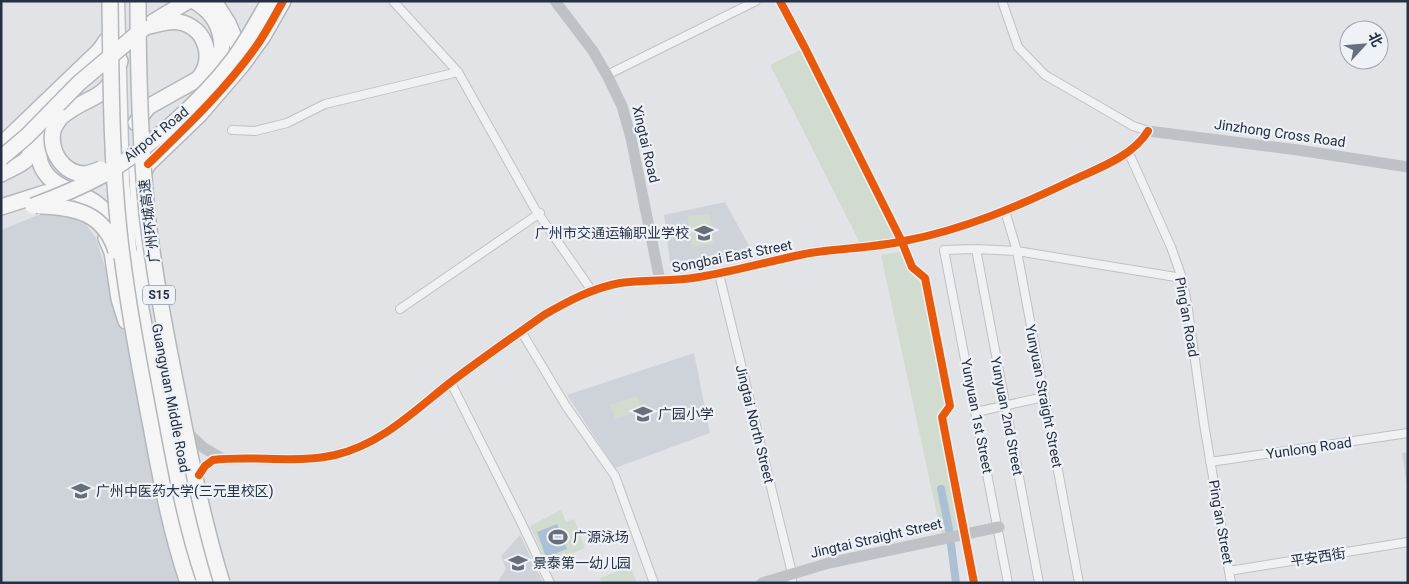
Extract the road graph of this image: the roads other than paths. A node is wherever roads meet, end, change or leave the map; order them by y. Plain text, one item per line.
1 (114, 1) edge
2 (133, 1) edge
3 (139, 1) edge
4 (269, 1) edge
5 (283, 1) edge
6 (393, 1) edge
7 (555, 1) edge
8 (756, 1) edge
9 (1002, 1) edge
10 (782, 2) edge
11 (200, 3) edge
12 (142, 23) junction
13 (106, 41) joint
14 (248, 57) junction
15 (120, 61) junction
16 (458, 72) junction
17 (607, 75) junction
18 (68, 94) junction
19 (202, 95) junction
20 (135, 125) junction
21 (232, 130) dead end
22 (1148, 131) junction
23 (16, 132) junction
24 (1, 145) edge
25 (1128, 151) junction
26 (1, 158) edge
27 (128, 158) junction
28 (148, 164) junction
29 (1408, 167) edge
30 (1, 174) edge
31 (137, 193) junction
32 (34, 206) junction
33 (1, 207) edge
34 (1005, 211) junction
35 (540, 214) junction
36 (1, 217) edge
37 (902, 242) junction
38 (976, 249) junction
39 (1017, 251) junction
40 (131, 256) junction
41 (719, 274) junction
42 (1182, 278) junction
43 (660, 281) junction
44 (150, 286) junction
45 (592, 290) junction
46 (166, 303) junction
47 (400, 309) dead end
48 (126, 321) junction
49 (521, 331) junction
50 (145, 333) junction
51 (161, 345) junction
52 (132, 352) junction
53 (178, 372) junction
54 (451, 383) junction
55 (1044, 397) junction
56 (140, 399) junction
57 (172, 406) junction
58 (1006, 406) junction
59 (976, 412) junction
60 (161, 418) junction
61 (1408, 433) edge
62 (191, 436) junction
63 (224, 459) junction
64 (1210, 462) junction
65 (199, 475) junction
66 (189, 495) junction
67 (999, 527) junction
68 (965, 534) junction
69 (1408, 542) edge
70 (1229, 572) junction
71 (792, 578) edge
72 (184, 583) edge
73 (188, 583) edge
74 (197, 583) edge
75 (211, 583) edge
76 (222, 583) edge
77 (227, 583) edge
78 (550, 583) edge
79 (654, 583) edge
80 (762, 583) edge
81 (974, 583) edge
82 (1008, 583) edge
83 (1039, 583) edge
84 (1079, 583) edge
85 (1231, 583) edge

1 - 13 main road
1 - 15 main road, Guangyuan Middle Road
1 - 73 highway, S15, bridge
2 - 20 main road, Guangyuan Middle Road
3 - 12 highway, 广州环城高速 / S15, bridge
4 - 19 highway, Airport Road, bridge
5 - 14 highway
6 - 16 street
7 - 17 street, Xingtai Road
8 - 17 street
9 - 22 street
10 - 37 street
11 - 12 highway
11 - 14 highway
11 - 19 highway, bridge
12 - 18 highway, bridge
12 - 20 highway
12 - 76 highway, 广州环城高速 / S15, bridge
13 - 23 highway
14 - 28 highway
15 - 27 highway, bridge
15 - 40 main road, Guangyuan Middle Road
16 - 21 street
16 - 35 street
17 - 43 street, Xingtai Road
18 - 26 highway, bridge
18 - 40 highway, bridge
19 - 27 highway, Airport Road, bridge
20 - 31 highway, Guangyuan Middle Road
22 - 25 street, Songbai East Street
22 - 29 street, Jinzhong Cross Road
23 - 24 highway
23 - 30 highway
25 - 34 street, Songbai East Street
25 - 42 street, Ping'an Road
27 - 32 highway, Airport Road, bridge
28 - 31 highway
28 - 46 main road
31 - 44 highway, Guangyuan Middle Road
32 - 36 highway, Airport Road
32 - 48 highway, bridge
33 - 48 highway
34 - 37 street, Songbai East Street
34 - 39 street, Yunyuan Straight Street
35 - 45 street
35 - 47 street
37 - 41 street, Songbai East Street
37 - 68 street
38 - 39 street
38 - 58 street, Yunyuan 2nd Street
38 - 59 street, Yunyuan 1st Street
39 - 42 street
39 - 55 street, Yunyuan Straight Street
40 - 50 highway, Guangyuan Middle Road
41 - 43 street, Songbai East Street
41 - 71 street, Jingtai North Street
42 - 64 street, Ping'an Road
43 - 45 street, Songbai East Street
44 - 46 main road
44 - 51 highway, Guangyuan Middle Road
45 - 49 street, Songbai East Street
46 - 53 main road
48 - 52 main road
49 - 54 street, Songbai East Street
49 - 79 street
50 - 52 main road
50 - 60 highway, Guangyuan Middle Road
51 - 53 main road
51 - 57 highway, Guangyuan Middle Road
52 - 56 main road
53 - 62 main road
54 - 63 street, Songbai East Street
54 - 78 street
55 - 58 street
55 - 84 street, Yunyuan Straight Street
56 - 60 main road
56 - 72 main road
57 - 62 main road
57 - 66 highway, Guangyuan Middle Road
58 - 59 street
58 - 83 street, Yunyuan 2nd Street
59 - 67 street, Yunyuan 1st Street
60 - 74 highway, Guangyuan Middle Road
61 - 64 street, Yunlong Road
62 - 63 street
62 - 65 main road
63 - 65 street
64 - 70 street, Ping'an Street
65 - 66 main road
65 - 77 main road
66 - 75 highway, Guangyuan Middle Road
67 - 68 street, Jingtai Straight Street
67 - 82 street, Yunyuan 1st Street
68 - 71 street, Jingtai Straight Street
68 - 81 street
69 - 70 street, 平安西街
70 - 85 street, Ping'an Street
71 - 80 street, Jingtai Straight Street

